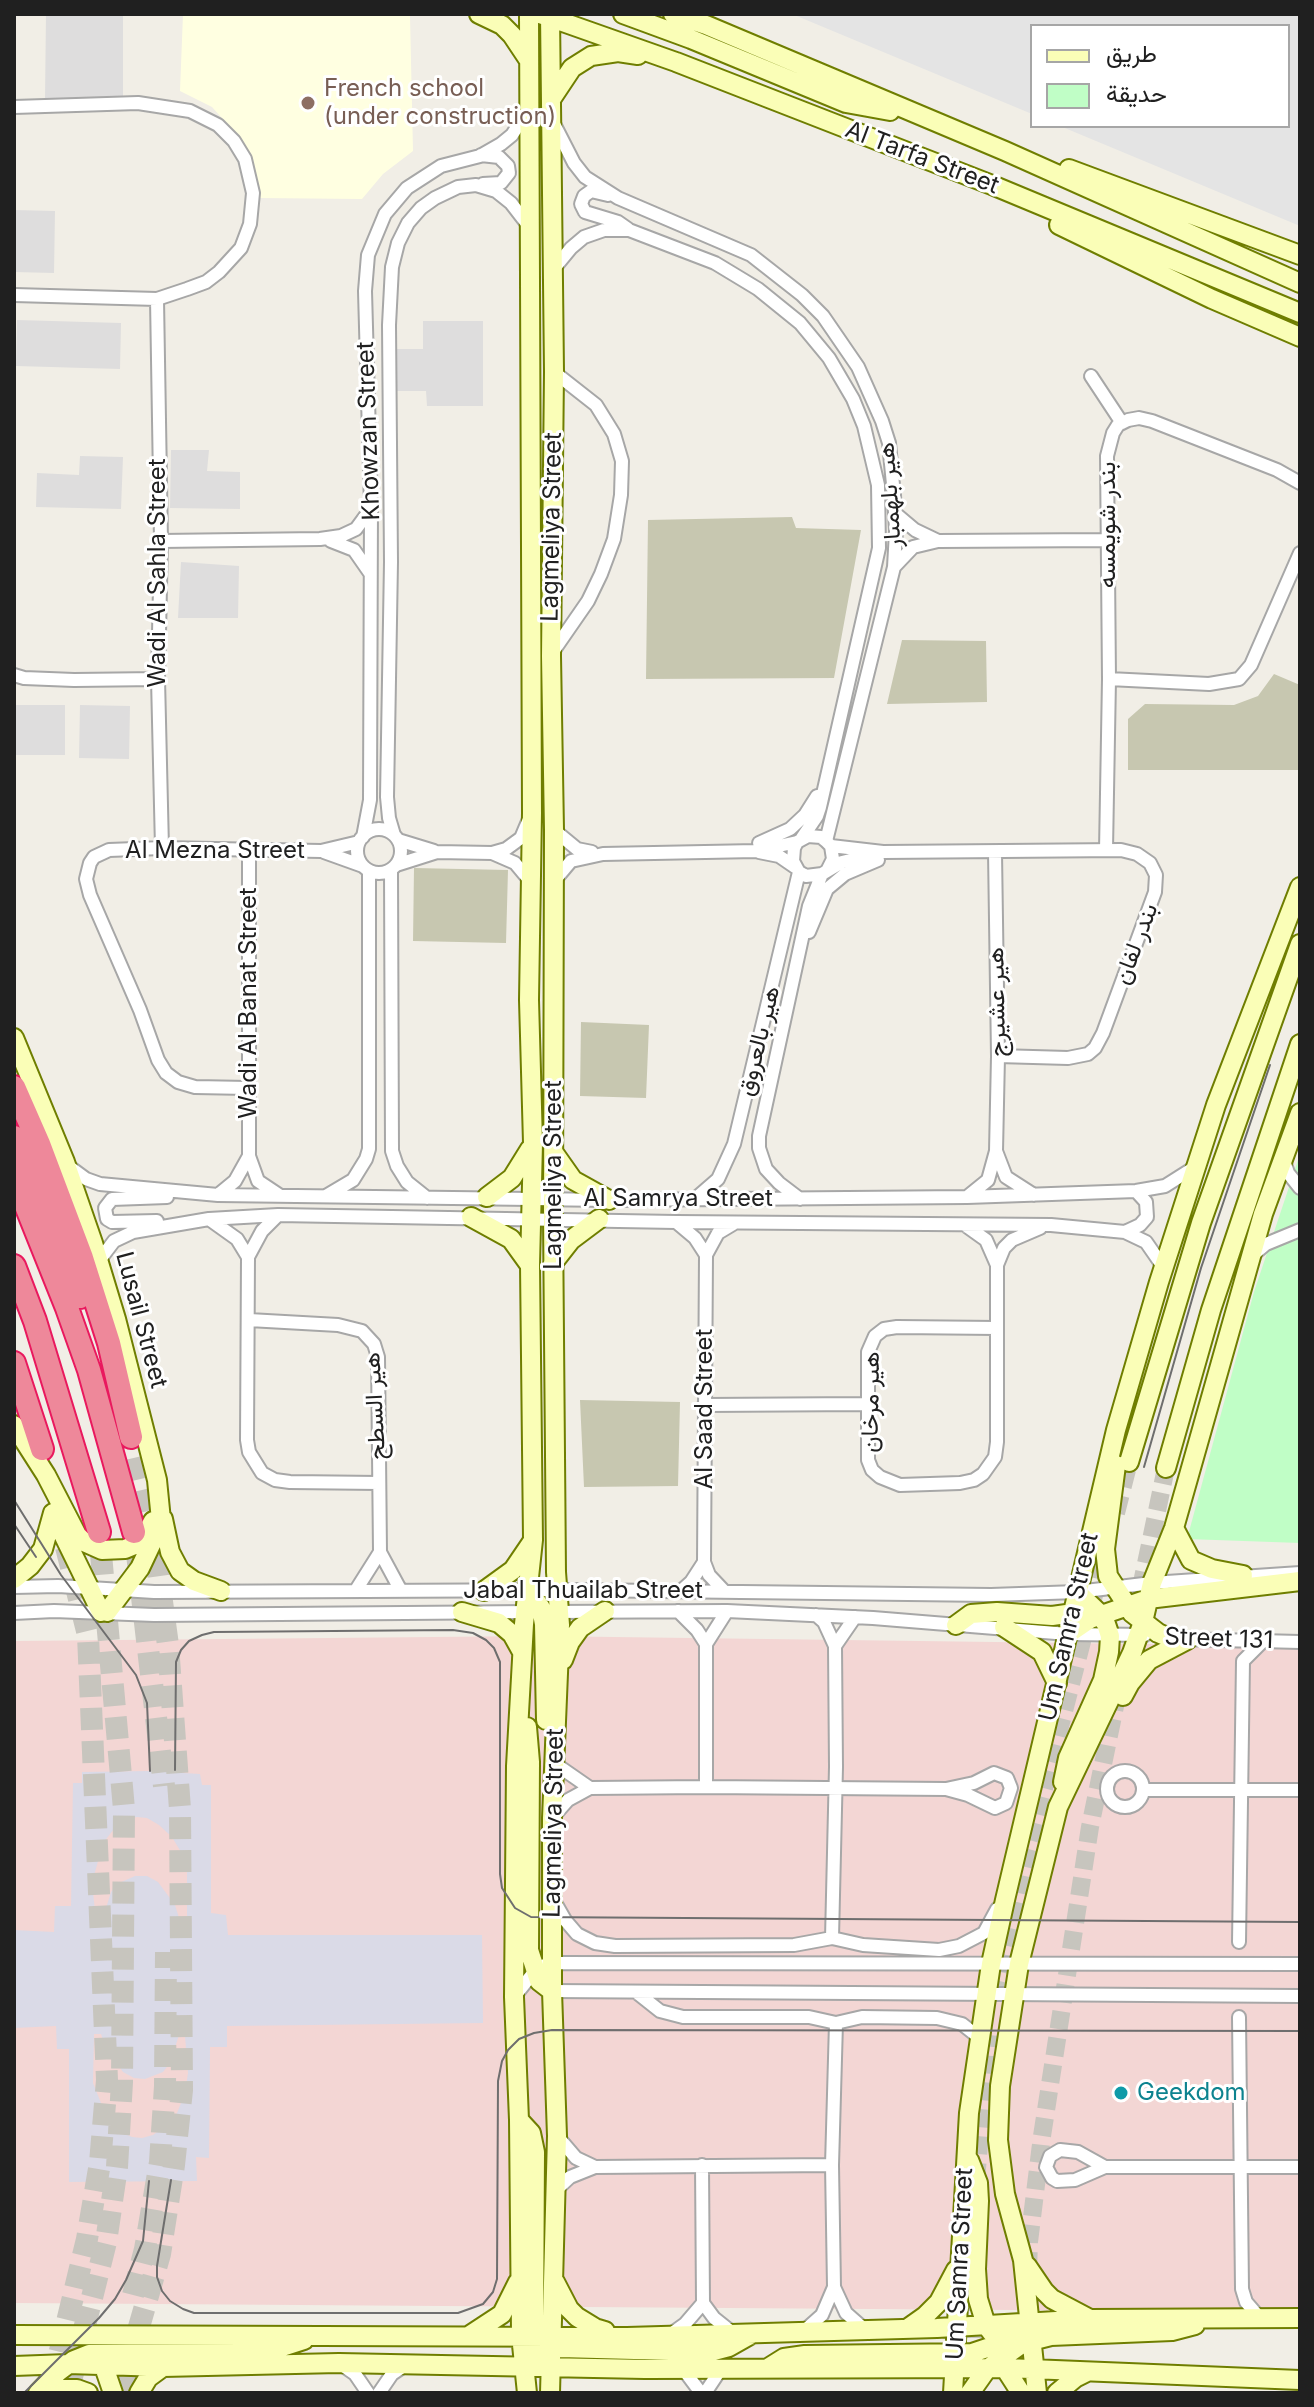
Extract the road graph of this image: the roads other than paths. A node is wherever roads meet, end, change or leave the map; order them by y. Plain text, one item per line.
1 (479, 14) edge
2 (529, 14) edge
3 (623, 14) edge
4 (673, 14) edge
5 (685, 14) edge
6 (546, 15) edge
7 (706, 25) junction
8 (528, 59) junction
9 (676, 62) junction
10 (14, 107) edge
11 (529, 107) junction
12 (550, 108) junction
13 (909, 113) junction
14 (1005, 151) junction
15 (480, 156) junction
16 (476, 185) junction
17 (992, 185) junction
18 (618, 198) junction
19 (530, 226) junction
20 (629, 230) junction
21 (1300, 255) edge
22 (552, 271) junction
23 (1300, 283) edge
24 (14, 295) edge
25 (157, 299) junction
26 (1300, 313) edge
27 (1300, 337) edge
28 (554, 372) junction
29 (1091, 376) dead end
30 (1122, 423) junction
31 (1300, 483) edge
32 (371, 507) junction
33 (896, 514) junction
34 (320, 539) junction
35 (1106, 540) junction
36 (161, 541) junction
37 (938, 541) junction
38 (1300, 553) edge
39 (894, 567) junction
40 (371, 575) junction
41 (551, 656) junction
42 (14, 675) edge
43 (158, 679) junction
44 (1109, 679) junction
45 (831, 759) junction
46 (532, 813) junction
47 (554, 830) junction
48 (396, 838) junction
49 (361, 840) junction
50 (800, 840) junction
51 (828, 843) junction
52 (162, 848) junction
53 (1106, 850) junction
54 (249, 851) junction
55 (321, 851) junction
56 (726, 851) junction
57 (756, 851) junction
58 (908, 851) junction
59 (437, 852) junction
60 (883, 852) junction
61 (995, 852) junction
62 (492, 853) junction
63 (603, 854) junction
64 (366, 868) junction
65 (393, 868) junction
66 (797, 869) junction
67 (824, 873) junction
68 (530, 881) junction
69 (554, 883) junction
70 (1300, 887) edge
71 (800, 944) junction
72 (1300, 944) edge
73 (14, 1038) edge
74 (1300, 1044) edge
75 (998, 1056) junction
76 (14, 1087) edge
77 (248, 1088) junction
78 (1300, 1113) edge
79 (14, 1137) edge
80 (533, 1143) junction
81 (996, 1151) junction
82 (554, 1153) junction
83 (249, 1156) junction
84 (1284, 1161) junction
85 (65, 1162) junction
86 (1195, 1167) junction
87 (14, 1176) edge
88 (1300, 1188) edge
89 (1136, 1191) junction
90 (218, 1195) junction
91 (1036, 1196) junction
92 (283, 1197) junction
93 (324, 1197) junction
94 (487, 1197) junction
95 (531, 1197) junction
96 (967, 1197) junction
97 (427, 1198) junction
98 (554, 1198) junction
99 (695, 1199) junction
100 (800, 1199) junction
101 (609, 1200) junction
102 (278, 1215) junction
103 (471, 1217) junction
104 (209, 1219) junction
105 (530, 1219) junction
106 (553, 1219) junction
107 (599, 1219) junction
108 (676, 1222) junction
109 (736, 1222) junction
110 (964, 1224) junction
111 (1051, 1225) junction
112 (1300, 1230) edge
113 (1125, 1232) junction
114 (706, 1255) junction
115 (1253, 1255) junction
116 (248, 1257) junction
117 (98, 1262) junction
118 (553, 1263) junction
119 (530, 1265) junction
120 (997, 1265) junction
121 (14, 1266) edge
122 (1164, 1268) junction
123 (249, 1320) junction
124 (997, 1328) junction
125 (14, 1363) edge
126 (867, 1404) junction
127 (704, 1405) junction
128 (14, 1410) edge
129 (14, 1425) edge
130 (1116, 1430) junction
131 (14, 1437) edge
132 (1129, 1462) tunnel mouth
133 (1166, 1468) tunnel mouth
134 (379, 1483) junction
135 (160, 1503) junction
136 (53, 1513) junction
137 (1174, 1528) junction
138 (99, 1532) tunnel mouth
139 (134, 1532) tunnel mouth
140 (533, 1540) junction
141 (380, 1552) junction
142 (704, 1562) junction
143 (1300, 1573) edge
144 (1243, 1575) junction
145 (14, 1579) edge
146 (1300, 1581) edge
147 (540, 1586) junction
148 (14, 1587) edge
149 (89, 1588) junction
150 (123, 1590) junction
151 (356, 1590) junction
152 (221, 1591) junction
153 (401, 1591) junction
154 (484, 1591) junction
155 (681, 1591) junction
156 (1150, 1591) junction
157 (725, 1592) junction
158 (1077, 1592) junction
159 (1121, 1598) junction
160 (605, 1611) junction
161 (678, 1611) junction
162 (727, 1611) junction
163 (104, 1612) junction
164 (462, 1612) junction
165 (543, 1612) junction
166 (1098, 1612) junction
167 (14, 1613) edge
168 (816, 1615) junction
169 (1072, 1615) junction
170 (855, 1617) junction
171 (956, 1625) junction
172 (1004, 1627) junction
173 (1141, 1628) junction
174 (1068, 1634) junction
175 (1110, 1636) junction
176 (1179, 1640) junction
177 (1223, 1642) junction
178 (1262, 1642) junction
179 (1300, 1642) edge
180 (706, 1644) junction
181 (835, 1646) junction
182 (523, 1653) junction
183 (1243, 1661) junction
184 (560, 1670) junction
185 (1057, 1683) junction
186 (521, 1700) junction
187 (1083, 1757) junction
188 (554, 1760) junction
189 (706, 1787) junction
190 (836, 1787) junction
191 (590, 1788) junction
192 (946, 1789) junction
193 (1243, 1789) junction
194 (1144, 1790) dead end
195 (1300, 1790) edge
196 (1064, 1792) junction
197 (552, 1818) junction
198 (553, 1899) junction
199 (1005, 1900) junction
200 (832, 1938) junction
201 (1239, 1942) dead end
202 (991, 1964) junction
203 (1019, 1964) junction
204 (1300, 1964) edge
205 (543, 1967) junction
206 (552, 1991) junction
207 (636, 1992) junction
208 (988, 1994) junction
209 (1013, 1994) junction
210 (897, 1995) junction
211 (1300, 1996) edge
212 (514, 1997) junction
213 (897, 2017) junction
214 (1239, 2017) dead end
215 (836, 2023) junction
216 (981, 2039) junction
217 (519, 2120) junction
218 (557, 2136) junction
219 (966, 2154) junction
220 (702, 2165) junction
221 (832, 2165) junction
222 (595, 2167) junction
223 (1105, 2167) dead end
224 (1241, 2167) junction
225 (1300, 2167) edge
226 (555, 2191) junction
227 (1023, 2260) junction
228 (959, 2262) junction
229 (521, 2276) junction
230 (554, 2279) junction
231 (834, 2287) junction
232 (1242, 2289) junction
233 (703, 2303) junction
234 (1259, 2317) junction
235 (1218, 2318) junction
236 (1300, 2318) edge
237 (1090, 2319) junction
238 (1029, 2321) junction
239 (986, 2325) junction
240 (957, 2327) junction
241 (863, 2328) junction
242 (908, 2328) junction
243 (804, 2331) junction
244 (754, 2333) junction
245 (671, 2334) junction
246 (734, 2334) junction
247 (16, 2335) edge
248 (313, 2335) junction
249 (470, 2335) junction
250 (54, 2336) junction
251 (627, 2337) junction
252 (1031, 2341) junction
253 (998, 2357) junction
254 (101, 2360) junction
255 (955, 2362) junction
256 (339, 2363) junction
257 (407, 2363) junction
258 (539, 2363) edge
259 (68, 2364) junction
260 (15, 2366) edge
261 (163, 2367) junction
262 (683, 2369) junction
263 (721, 2369) junction
264 (1033, 2369) junction
265 (1090, 2371) junction
266 (1300, 2380) edge
267 (38, 2393) edge
268 (49, 2393) edge
269 (88, 2393) edge
270 (113, 2393) edge
271 (139, 2393) edge
272 (368, 2393) edge
273 (379, 2393) edge
274 (703, 2393) edge
275 (953, 2393) edge
276 (970, 2393) edge
277 (1021, 2393) edge
278 (1037, 2393) edge
279 (1057, 2393) edge

1 - 8 street
2 - 8 street, Lagmeliya Street
3 - 13 street
4 - 7 street, Al Tarfa Street
5 - 7 street
6 - 9 street, Al Tarfa Street
6 - 12 street, Lagmeliya Street
7 - 13 street, Al Tarfa Street
8 - 11 street, Lagmeliya Street
9 - 12 street
9 - 17 street, Al Tarfa Street
10 - 25 street
11 - 15 street, Khowzan Street
11 - 19 street, Lagmeliya Street
12 - 18 street, هير بلهمبار
12 - 22 street, Lagmeliya Street
13 - 14 street, Al Tarfa Street
14 - 21 street
14 - 23 street, Al Tarfa Street
15 - 16 street, Khowzan Street
15 - 32 street, Khowzan Street
16 - 19 street
16 - 48 street, Khowzan Street
17 - 26 street, Al Tarfa Street
17 - 27 street
18 - 20 street
18 - 33 street, هير بلهمبار
19 - 46 street, Lagmeliya Street
20 - 22 street, هير بلهمبار
20 - 45 street, هير بلهمبار
22 - 28 street, Lagmeliya Street
24 - 25 street
25 - 36 street, Wadi Al Sahla Street
28 - 41 street, Lagmeliya Street
28 - 41 street
29 - 30 street
30 - 31 street
30 - 35 street, بندر شويمسه
32 - 34 street
32 - 40 street, Khowzan Street
33 - 37 street
33 - 39 street, هير بلهمبار
34 - 36 street
34 - 40 street
35 - 37 street
35 - 44 street, بندر شويمسه
36 - 43 street, Wadi Al Sahla Street
37 - 39 street
38 - 44 street
39 - 51 street, هير بلهمبار
40 - 49 street, Khowzan Street
41 - 47 street, Lagmeliya Street
42 - 43 street
43 - 52 street, Wadi Al Sahla Street
44 - 53 street, بندر شويمسه
45 - 50 street, هير بلهمبار
45 - 56 street, هير بلهمبار
46 - 62 street
46 - 68 street, Lagmeliya Street
47 - 63 street
47 - 69 street, Lagmeliya Street
48 - 49 street
48 - 59 street
48 - 65 street
49 - 55 street, Al Mezna Street
49 - 64 street
50 - 51 street
50 - 57 street
50 - 66 street
51 - 60 street, بندر لفان
51 - 67 street
52 - 54 street, Al Mezna Street
52 - 77 street, Al Mezna Street
53 - 61 street, بندر لفان
53 - 75 street, بندر لفان
54 - 55 street, Al Mezna Street
54 - 77 street, Wadi Al Banat Street
55 - 64 street, Al Mezna Street
56 - 57 street
56 - 63 street
57 - 66 street
58 - 60 street, بندر لفان
58 - 61 street, بندر لفان
58 - 71 street, هير بالعروق
59 - 62 street
59 - 65 street
60 - 67 street, بندر لفان
61 - 75 street, هير عشيرج
62 - 68 street
63 - 69 street
64 - 65 street
64 - 93 street
65 - 97 street
66 - 67 street
66 - 99 street, هير بالعروق
67 - 71 street, هير بالعروق
68 - 80 street, Lagmeliya Street
69 - 82 street, Lagmeliya Street
70 - 86 street, Um Samra Street
71 - 100 street, هير بالعروق
72 - 132 street
73 - 85 street, Lusail Street
74 - 133 street
75 - 81 street, هير عشيرج
76 - 79 highway
77 - 83 street, Wadi Al Banat Street
78 - 84 street, Um Samra Street
80 - 94 street
80 - 95 street, Lagmeliya Street
81 - 91 street
81 - 96 street, هير عشيرج
82 - 98 street, Lagmeliya Street
82 - 101 street
83 - 90 street
83 - 92 street
84 - 88 street
84 - 115 street, Um Samra Street
85 - 90 street, Al Samrya Street
85 - 117 street, Lusail Street
86 - 89 street, Al Samrya Street
86 - 122 street, Um Samra Street
87 - 139 highway
89 - 91 street, Al Samrya Street
89 - 113 street
90 - 92 street, Al Samrya Street
90 - 104 street
91 - 96 street, Al Samrya Street
92 - 93 street, Al Samrya Street
93 - 97 street, Al Samrya Street
94 - 95 street, Al Samrya Street
94 - 97 street, Al Samrya Street
95 - 98 street, Al Samrya Street
95 - 105 street, Lagmeliya Street
96 - 100 street, Al Samrya Street
98 - 101 street, Al Samrya Street
98 - 106 street, Lagmeliya Street
99 - 100 street, Al Samrya Street
99 - 101 street, Al Samrya Street
102 - 103 street, Al Samrya Street
102 - 104 street, Al Samrya Street
102 - 116 street
103 - 105 street, Al Samrya Street
103 - 119 street
104 - 116 street
104 - 117 street, Al Samrya Street
105 - 106 street, Al Samrya Street
105 - 119 street, Lagmeliya Street
106 - 107 street, Al Samrya Street
106 - 118 street, Lagmeliya Street
107 - 108 street, Al Samrya Street
107 - 118 street
108 - 109 street, Al Samrya Street
108 - 114 street
109 - 110 street, Al Samrya Street
109 - 114 street
110 - 111 street, Al Samrya Street
110 - 120 street
111 - 113 street, Al Samrya Street
111 - 120 street
112 - 115 street
113 - 122 street
114 - 127 street, Al Saad Street
115 - 137 street, Um Samra Street
116 - 123 street
117 - 135 street, Lusail Street
118 - 147 street, Lagmeliya Street
119 - 140 street, Lagmeliya Street
120 - 124 street, هير مرخان
121 - 138 highway
122 - 130 street, Um Samra Street
123 - 134 street, هير السطح
123 - 134 street
124 - 126 street, هير مرخان
124 - 126 street, هير مرخان
125 - 128 highway
126 - 127 street
127 - 142 street, Al Saad Street
129 - 135 street
130 - 158 street, Um Samra Street
130 - 159 street
131 - 136 street
134 - 141 street, هير السطح
135 - 150 street, Lusail Street
135 - 152 street
136 - 145 street
136 - 149 street
137 - 144 street
137 - 156 street, Um Samra Street
140 - 147 street, Lagmeliya Street
140 - 154 street
141 - 151 street
141 - 153 street, هير السطح
142 - 155 street
142 - 157 street
143 - 144 street
144 - 156 street
146 - 156 street
147 - 154 street, Jabal Thuailab Street
147 - 155 street, Jabal Thuailab Street
147 - 165 street, Lagmeliya Street
147 - 165 street
148 - 149 street, Jabal Thuailab Street
149 - 150 street, Jabal Thuailab Street
149 - 163 street
150 - 152 street, Jabal Thuailab Street
150 - 163 street, Lusail Street
151 - 152 street, Jabal Thuailab Street
151 - 153 street, Jabal Thuailab Street
153 - 154 street, Jabal Thuailab Street
155 - 157 street, Jabal Thuailab Street
156 - 159 street
156 - 173 street, Um Samra Street
157 - 158 street, Jabal Thuailab Street
158 - 159 street, Jabal Thuailab Street
158 - 166 street
158 - 169 street, Um Samra Street
159 - 166 street
159 - 173 street
160 - 161 street, Jabal Thuailab Street
160 - 165 street, Jabal Thuailab Street
160 - 184 street
161 - 162 street, Jabal Thuailab Street
161 - 180 street
162 - 168 street, Jabal Thuailab Street
162 - 180 street
163 - 164 street, Jabal Thuailab Street
163 - 167 street, Jabal Thuailab Street
164 - 165 street, Jabal Thuailab Street
164 - 182 street
165 - 182 street, Lagmeliya Street
165 - 184 street, Lagmeliya Street
165 - 188 street
166 - 169 street
166 - 174 street
166 - 175 street
168 - 170 street, Jabal Thuailab Street
168 - 181 street
169 - 171 street
169 - 174 street, Um Samra Street
170 - 171 street, Jabal Thuailab Street
170 - 181 street
171 - 172 street, Jabal Thuailab Street
172 - 174 street, Jabal Thuailab Street
172 - 185 street
173 - 175 street, Jabal Thuailab Street
173 - 176 street
173 - 187 street, Um Samra Street
174 - 175 street, Jabal Thuailab Street
174 - 185 street, Um Samra Street
175 - 196 street
176 - 177 street, Street 131
176 - 187 street
177 - 178 street, Street 131
177 - 183 street
178 - 179 street, Street 131
178 - 183 street
180 - 189 street
181 - 190 street
182 - 186 street, Lagmeliya Street
183 - 193 street
184 - 188 street, Lagmeliya Street
185 - 199 street, Um Samra Street
186 - 205 street
186 - 212 street, Lagmeliya Street
187 - 196 street, Um Samra Street
188 - 191 street
188 - 197 street, Lagmeliya Street
189 - 190 street
189 - 191 street
190 - 192 street
190 - 200 street
191 - 197 street
192 - 192 street
193 - 194 street
193 - 195 street
193 - 201 street
196 - 203 street, Um Samra Street
197 - 198 street, Lagmeliya Street
198 - 200 street
198 - 205 street, Lagmeliya Street
199 - 200 street
199 - 202 street, Um Samra Street
202 - 203 street
202 - 205 street
202 - 208 street, Um Samra Street
203 - 204 street
203 - 209 street, Um Samra Street
205 - 206 street
205 - 212 street
206 - 207 street
206 - 218 street
207 - 210 street
207 - 215 street
208 - 209 street
208 - 210 street
208 - 216 street, Um Samra Street
209 - 211 street
209 - 227 street, Um Samra Street
210 - 213 street
212 - 217 street, Lagmeliya Street
213 - 215 street
213 - 216 street
214 - 224 street
215 - 221 street
216 - 219 street, Um Samra Street
217 - 229 street, Lagmeliya Street
217 - 258 street
218 - 222 street
218 - 226 street
219 - 228 street, Um Samra Street
219 - 239 street
220 - 221 street
220 - 222 street
220 - 233 street
221 - 231 street
222 - 226 street
223 - 224 street
224 - 225 street
224 - 232 street
226 - 230 street
227 - 237 street
227 - 238 street, Um Samra Street
228 - 240 street, Um Samra Street
228 - 242 street
229 - 249 street
229 - 258 street, Lagmeliya Street
230 - 251 street
230 - 258 street
231 - 241 street
231 - 243 street
232 - 234 street
232 - 235 street
233 - 245 street
233 - 246 street
234 - 235 street
234 - 236 street
235 - 237 street
235 - 252 street
237 - 238 street
238 - 239 street
238 - 252 street, Um Samra Street
238 - 253 street
239 - 240 street
239 - 253 street
240 - 242 street
240 - 253 street
240 - 255 street, Um Samra Street
241 - 242 street
241 - 243 street
243 - 244 street
244 - 246 street
244 - 258 street
245 - 246 street
245 - 251 street
247 - 250 street
247 - 260 street
248 - 249 street
248 - 250 street
248 - 254 street
249 - 258 street
250 - 254 street
251 - 258 street
252 - 253 street
252 - 264 street, Um Samra Street
253 - 255 street
253 - 264 street
253 - 276 street
253 - 277 street
254 - 259 street
254 - 261 street
254 - 270 street
255 - 263 street
255 - 275 street, Um Samra Street
256 - 257 street
256 - 261 street
256 - 272 street
257 - 258 street
257 - 273 street
258 - 262 street
259 - 260 street
259 - 267 street
261 - 271 street
262 - 263 street
262 - 274 street
263 - 274 street
264 - 265 street
264 - 278 street, Um Samra Street
265 - 266 street
265 - 279 street
268 - 269 street

